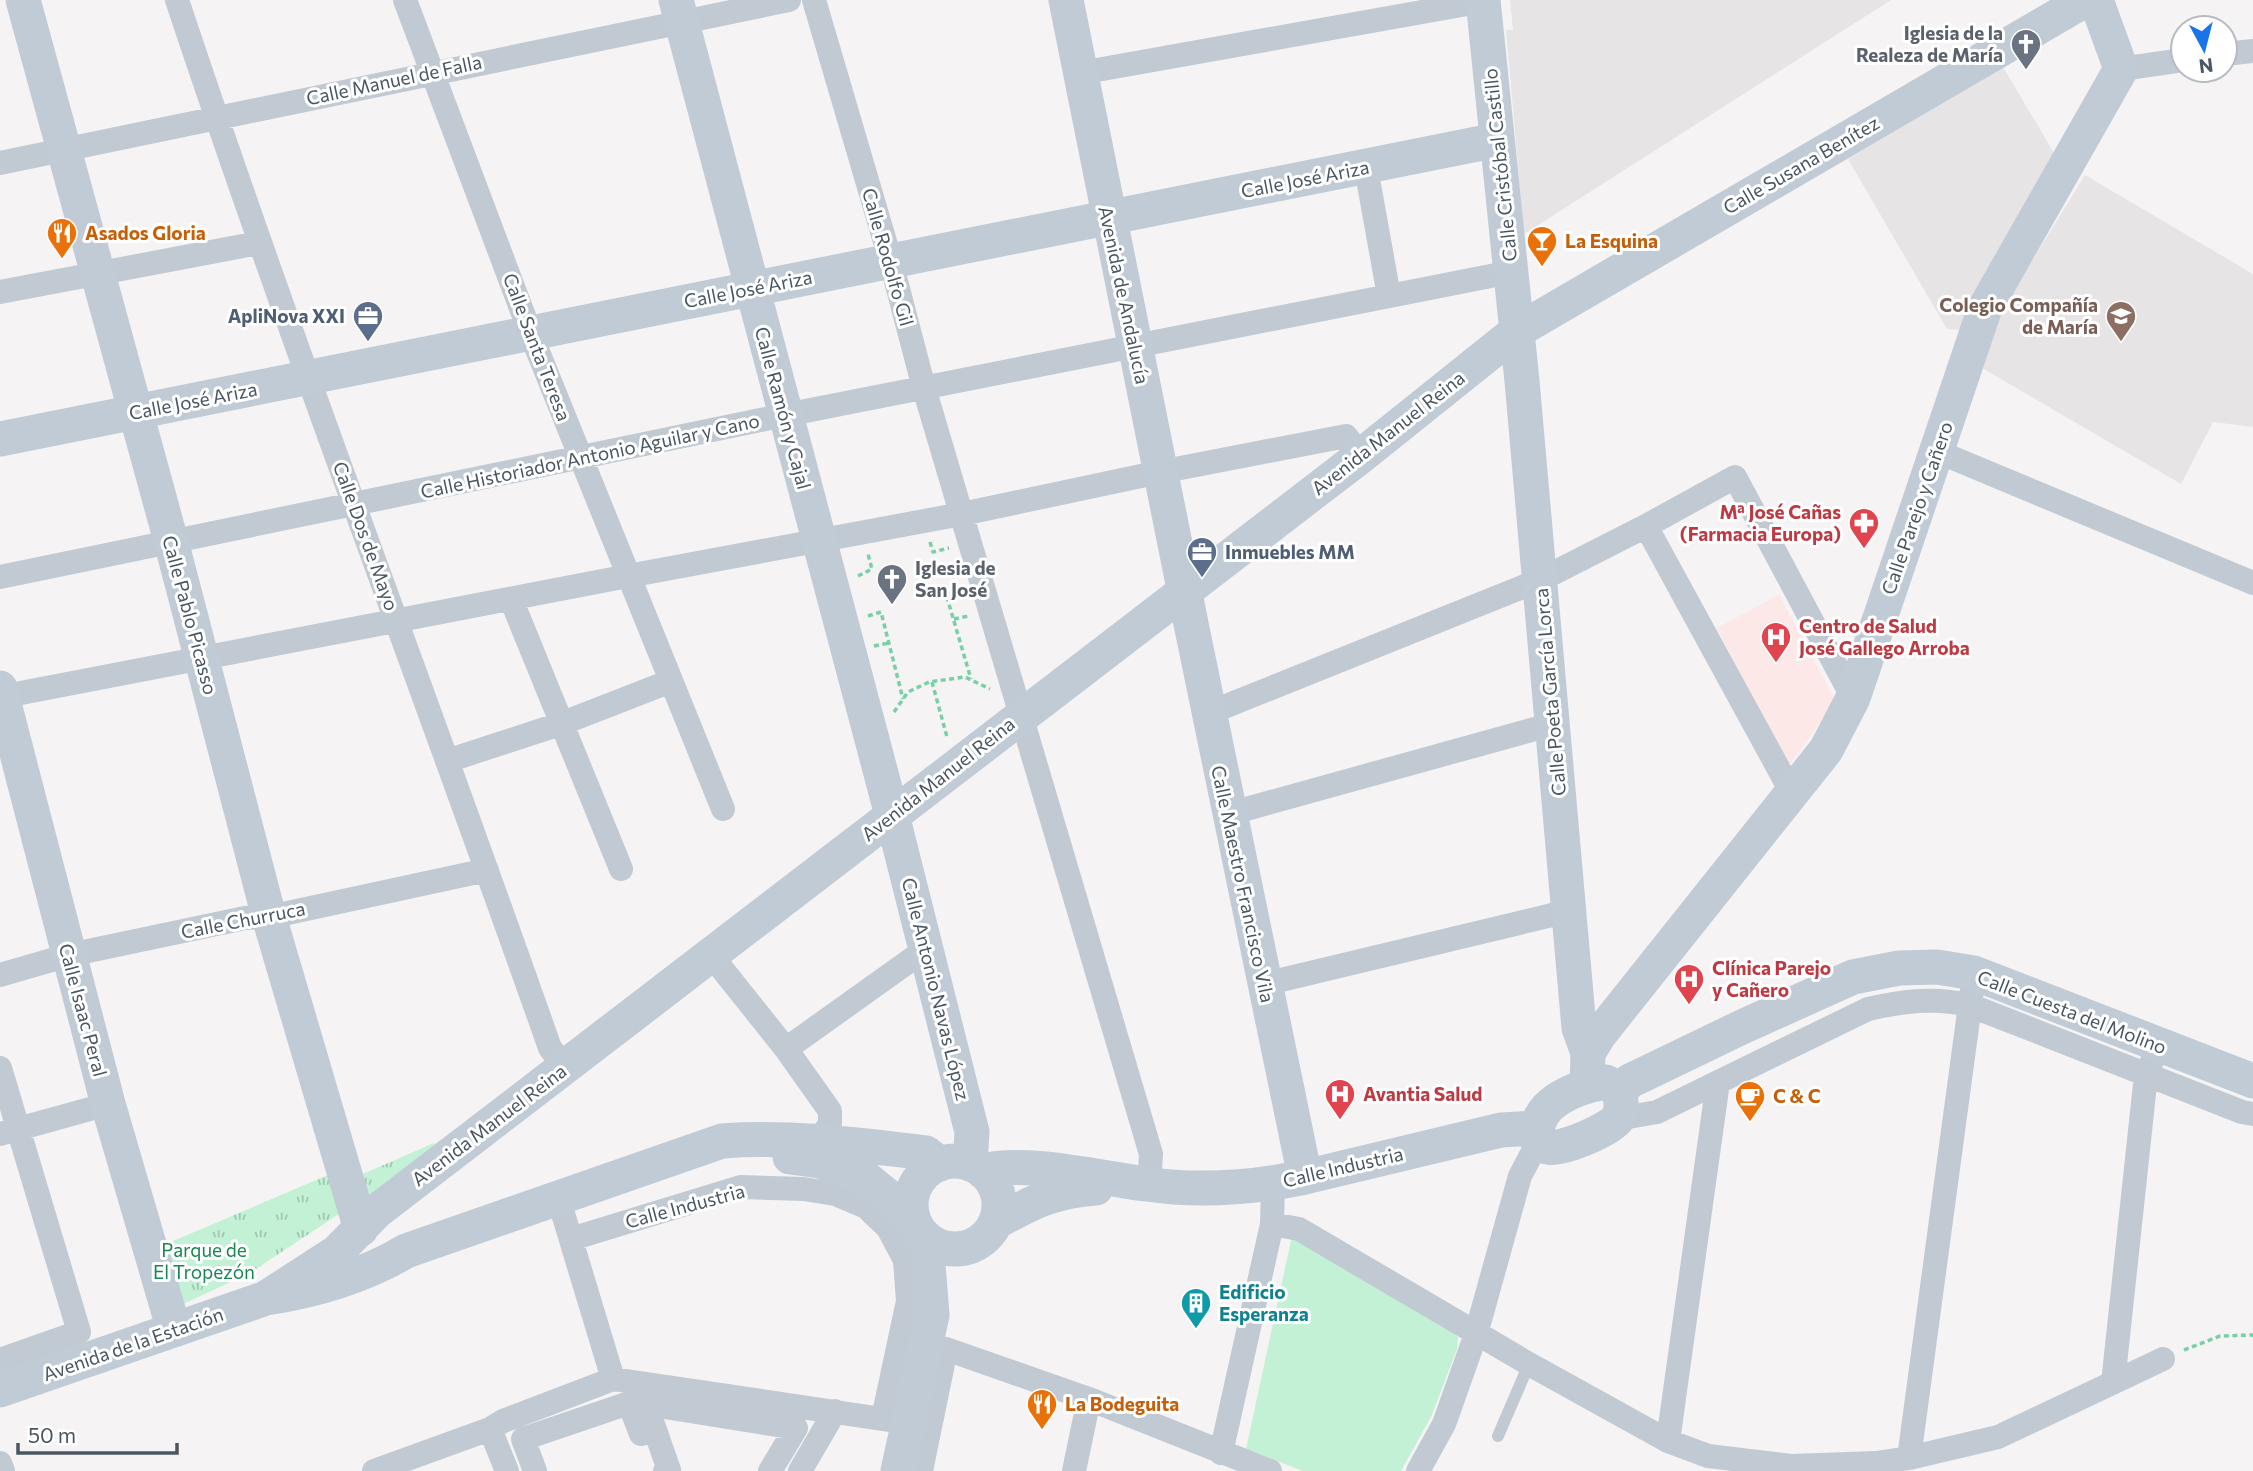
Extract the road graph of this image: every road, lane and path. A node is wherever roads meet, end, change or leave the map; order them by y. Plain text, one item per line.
1 (23, 0) edge
2 (177, 0) edge
3 (405, 0) edge
4 (789, 0) edge
5 (814, 0) edge
6 (1066, 0) edge
7 (2085, 0) edge
8 (2096, 0) edge
9 (1483, 1) edge
10 (679, 11) edge
11 (2169, 62) edge
12 (2121, 69) junction
13 (432, 72) junction
14 (1080, 73) junction
15 (216, 117) junction
16 (1497, 140) junction
17 (65, 149) junction
18 (0, 163) edge
19 (1366, 167) junction
20 (1108, 217) junction
21 (259, 243) junction
22 (891, 262) junction
23 (1511, 272) junction
24 (97, 274) junction
25 (752, 288) junction
26 (0, 292) edge
27 (1388, 296) junction
28 (1517, 331) junction
29 (530, 332) junction
30 (1135, 347) junction
31 (308, 377) junction
32 (924, 388) junction
33 (135, 412) junction
34 (785, 415) junction
35 (0, 439) edge
36 (1936, 451) junction
37 (1361, 456) junction
38 (581, 459) junction
39 (1160, 472) junction
40 (355, 504) junction
41 (962, 514) junction
42 (925, 521) junction
43 (1646, 526) junction
44 (862, 532) junction
45 (171, 541) junction
46 (818, 541) junction
47 (954, 558) dead end
48 (0, 576) edge
49 (628, 576) junction
50 (853, 578) dead end
51 (1540, 580) junction
52 (2253, 583) edge
53 (1186, 589) junction
54 (964, 590) dead end
55 (511, 599) junction
56 (865, 617) dead end
57 (398, 620) junction
58 (201, 659) junction
59 (971, 680) junction
60 (671, 681) junction
61 (932, 682) junction
62 (1, 694) edge
63 (1853, 698) junction
64 (903, 699) junction
65 (1209, 713) junction
66 (1022, 714) junction
67 (563, 723) junction
68 (1553, 724) junction
69 (874, 745) junction
70 (447, 761) junction
71 (956, 765) junction
72 (1793, 794) junction
73 (723, 809) dead end
74 (1228, 814) junction
75 (892, 815) junction
76 (621, 869) dead end
77 (487, 870) junction
78 (1569, 911) junction
79 (269, 917) junction
80 (926, 949) junction
81 (711, 955) junction
82 (69, 956) junction
83 (0, 975) edge
84 (1264, 984) junction
85 (1972, 989) junction
86 (786, 1049) junction
87 (2153, 1060) junction
88 (565, 1067) junction
89 (0, 1068) edge
90 (2253, 1081) edge
91 (1718, 1082) junction
92 (1603, 1087) junction
93 (108, 1104) junction
94 (2253, 1114) edge
95 (8, 1132) edge
96 (1536, 1135) junction
97 (818, 1141) junction
98 (668, 1161) junction
99 (964, 1166) junction
100 (1289, 1180) junction
101 (1149, 1185) junction
102 (558, 1197) junction
103 (1272, 1224) junction
104 (919, 1227) junction
105 (361, 1228) junction
106 (985, 1234) junction
107 (571, 1239) junction
108 (405, 1251) junction
109 (266, 1298) junction
110 (174, 1330) junction
111 (1476, 1334) junction
112 (2253, 1335) edge
113 (935, 1336) junction
114 (2163, 1359) joint
115 (0, 1360) edge
116 (1529, 1364) junction
117 (622, 1380) junction
118 (2113, 1382) junction
119 (0, 1390) edge
120 (1089, 1399) junction
121 (835, 1411) junction
122 (896, 1420) junction
123 (490, 1429) junction
124 (1498, 1436) dead end
125 (1668, 1441) junction
126 (1221, 1453) junction
127 (1909, 1458) junction
128 (0, 1463) edge
129 (660, 1470) edge
130 (3, 1471) edge
131 (374, 1471) edge
132 (508, 1471) edge
133 (535, 1471) edge
134 (770, 1471) edge
135 (800, 1471) edge
136 (898, 1471) edge
137 (921, 1471) edge
138 (1074, 1471) edge
139 (1270, 1471) edge
140 (1418, 1471) edge

1 - 17 street, Calle Pablo Picasso
2 - 15 street, Calle Dos de Mayo
3 - 13 street, Calle Santa Teresa
4 - 10 street, Calle Manuel de Falla
5 - 22 street, Calle Rodolfo Gil
6 - 14 street, Avenida de Andalucía
7 - 28 street, Calle Susana Benítez
8 - 12 street
9 - 14 street
9 - 16 street, Calle Cristóbal Castillo
10 - 13 street, Calle Manuel de Falla
10 - 25 street, Calle Ramón y Cajal
11 - 12 street
12 - 36 street, Calle Parejo y Cañero
13 - 15 street, Calle Manuel de Falla
13 - 29 street, Calle Santa Teresa
14 - 20 street, Avenida de Andalucía
15 - 17 street, Calle Manuel de Falla
15 - 21 street, Calle Dos de Mayo
16 - 19 street, Calle José Ariza
16 - 23 street, Calle Cristóbal Castillo
17 - 18 street, Calle Manuel de Falla
17 - 24 street, Calle Pablo Picasso
19 - 20 street, Calle José Ariza
19 - 27 street
20 - 22 street, Calle José Ariza
20 - 30 street, Avenida de Andalucía
21 - 24 street
21 - 31 street, Calle Dos de Mayo
22 - 25 street, Calle José Ariza
22 - 32 street, Calle Rodolfo Gil
23 - 27 street, Calle Historiador Antonio Aguilar y Cano
23 - 28 street, Calle Cristóbal Castillo
24 - 26 street
24 - 33 street, Calle Pablo Picasso
25 - 29 street, Calle José Ariza
25 - 34 street, Calle Ramón y Cajal
27 - 30 street, Calle Historiador Antonio Aguilar y Cano
28 - 37 street, Avenida Manuel Reina
28 - 51 street, Calle Poeta García Lorca
29 - 31 street, Calle José Ariza
29 - 38 street, Calle Santa Teresa
30 - 32 street, Calle Historiador Antonio Aguilar y Cano
30 - 39 street, Avenida de Andalucía
31 - 33 street, Calle José Ariza
31 - 40 street, Calle Dos de Mayo
32 - 34 street, Calle Historiador Antonio Aguilar y Cano
32 - 41 street, Calle Rodolfo Gil
33 - 35 street, Calle José Ariza
33 - 45 street, Calle Pablo Picasso
34 - 38 street, Calle Historiador Antonio Aguilar y Cano
34 - 46 street, Calle Ramón y Cajal
36 - 52 street
36 - 63 street, Calle Parejo y Cañero
37 - 39 street
37 - 53 street, Avenida Manuel Reina
38 - 40 street, Calle Historiador Antonio Aguilar y Cano
38 - 49 street, Calle Santa Teresa
39 - 41 street
39 - 53 street, Avenida de Andalucía
40 - 45 street, Calle Historiador Antonio Aguilar y Cano
40 - 57 street, Calle Dos de Mayo
41 - 42 street
41 - 66 street, Calle Rodolfo Gil
42 - 44 street
42 - 47 path
43 - 51 street
43 - 63 street
43 - 72 street
44 - 46 street
44 - 50 path
45 - 48 street, Calle Historiador Antonio Aguilar y Cano
45 - 58 street, Calle Pablo Picasso
46 - 49 street
46 - 69 street, Calle Ramón y Cajal
49 - 55 street
49 - 60 street, Calle Santa Teresa
51 - 65 street
51 - 68 street, Calle Poeta García Lorca
53 - 65 street, Calle Maestro Francisco Vila
53 - 66 street, Avenida Manuel Reina
54 - 59 path
55 - 57 street
55 - 67 street
56 - 64 path
57 - 58 street
57 - 70 street, Calle Dos de Mayo
58 - 62 street
58 - 79 street, Calle Pablo Picasso
59 - 61 path
59 - 66 path
60 - 67 street
60 - 73 street, Calle Santa Teresa
61 - 64 path
61 - 71 path
62 - 82 street, Calle Isaac Peral
63 - 72 street, Calle Parejo y Cañero
64 - 69 path
65 - 74 street, Calle Maestro Francisco Vila
66 - 71 street, Avenida Manuel Reina
66 - 101 street, Calle Rodolfo Gil
67 - 70 street
67 - 76 street
68 - 74 street
68 - 78 street, Calle Poeta García Lorca
69 - 75 street, Calle Ramón y Cajal
70 - 77 street, Calle Dos de Mayo
71 - 75 street, Avenida Manuel Reina
72 - 92 street, Calle Parejo y Cañero
74 - 84 street, Calle Maestro Francisco Vila
75 - 80 street, Calle Antonio Navas López
75 - 81 street, Avenida Manuel Reina
77 - 79 street, Calle Churruca
77 - 88 street, Calle Dos de Mayo
78 - 84 street
78 - 92 street, Calle Poeta García Lorca
79 - 82 street, Calle Churruca
79 - 105 street, Calle Pablo Picasso
80 - 86 street
80 - 99 street, Calle Antonio Navas López
81 - 86 street
81 - 88 street, Avenida Manuel Reina
82 - 83 street, Calle Churruca
82 - 93 street, Calle Isaac Peral
84 - 100 street, Calle Maestro Francisco Vila
85 - 87 street, Calle Cuesta del Molino
85 - 91 street, Calle Cuesta del Molino
85 - 92 street, Calle Cuesta del Molino
85 - 127 street
86 - 97 street
87 - 90 street, Calle Cuesta del Molino
87 - 94 street, Calle Cuesta del Molino
87 - 118 street
88 - 105 street, Avenida Manuel Reina
89 - 95 street
91 - 92 street, Calle Cuesta del Molino
91 - 125 street
92 - 96 street
92 - 96 street, Calle Industria
93 - 95 street
93 - 110 street, Calle Isaac Peral
95 - 115 street
96 - 100 street, Calle Industria
96 - 111 street
97 - 98 street, Calle Industria
97 - 99 street, Calle Industria
98 - 102 street, Calle Industria
98 - 104 street, Calle Industria
99 - 101 street, Calle Industria
99 - 104 street
99 - 106 street
100 - 101 street, Calle Industria
100 - 103 street
101 - 106 street, Calle Industria
102 - 107 street
102 - 108 street, Avenida de la Estación
103 - 111 street
103 - 126 street
104 - 106 street
104 - 113 street
105 - 108 street
105 - 109 street, Avenida de la Estación
106 - 113 street
107 - 117 street
107 - 122 street, Calle Industria
108 - 109 street, Avenida de la Estación
109 - 110 street, Avenida de la Estación
110 - 119 street, Avenida de la Estación
111 - 116 street
111 - 140 street
112 - 114 path
113 - 120 street
113 - 122 street
113 - 137 street
114 - 118 street
116 - 124 lane
116 - 125 street
117 - 121 street
117 - 123 street
117 - 129 lane
118 - 127 street
120 - 126 street
120 - 138 street
121 - 122 street
121 - 135 street
122 - 136 street
123 - 131 street
123 - 132 street
125 - 127 street
126 - 139 street
128 - 130 street
129 - 133 street
129 - 134 street

